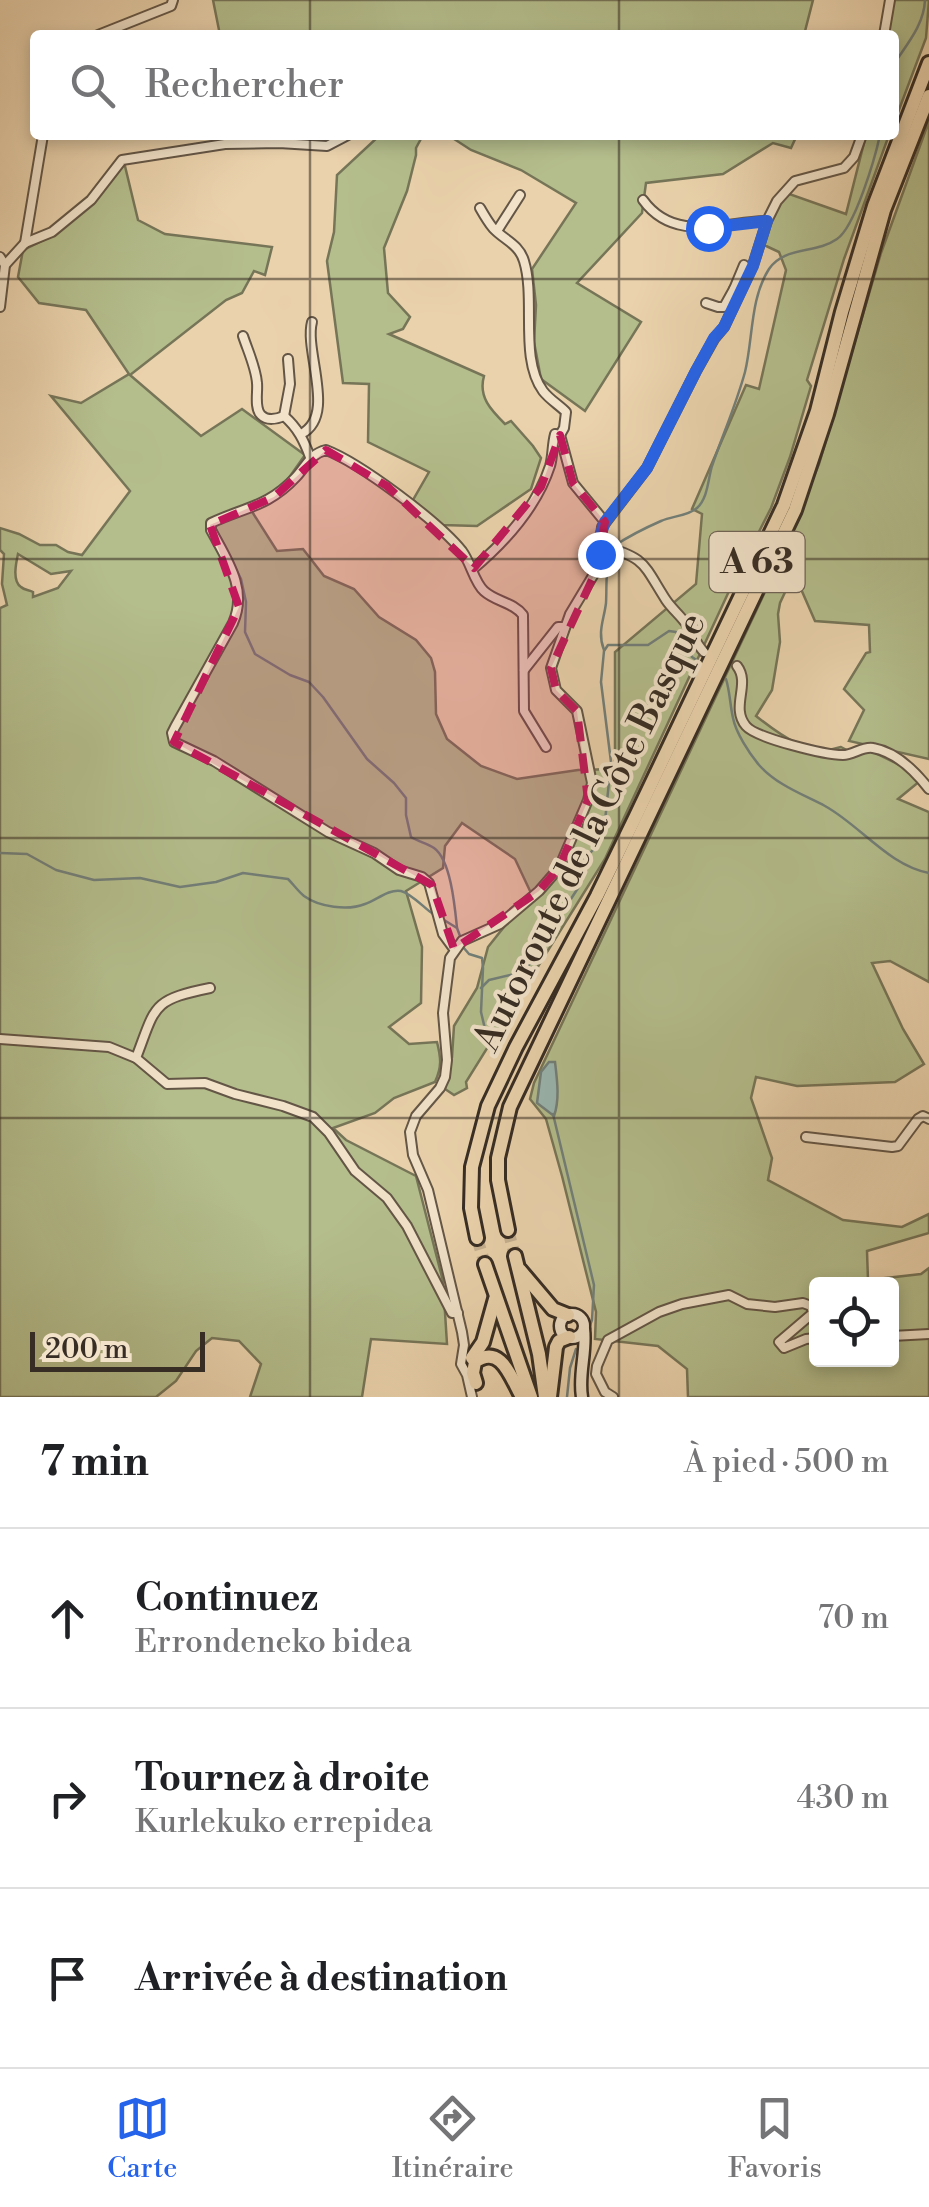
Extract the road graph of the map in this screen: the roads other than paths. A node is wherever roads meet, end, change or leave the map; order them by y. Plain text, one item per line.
1 (173, 0) edge
2 (890, 0) edge
3 (110, 30) edge
4 (885, 30) edge
5 (929, 63) edge
6 (929, 96) edge
7 (42, 140) edge
8 (270, 140) edge
9 (288, 140) edge
10 (338, 140) edge
11 (860, 140) edge
12 (520, 195) dead end
13 (643, 200) dead end
14 (480, 208) dead end
15 (767, 221) junction
16 (497, 231) junction
17 (25, 243) junction
18 (2, 261) edge
19 (744, 265) dead end
20 (738, 291) junction
21 (706, 303) dead end
22 (0, 307) edge
23 (312, 322) dead end
24 (243, 336) dead end
25 (288, 359) dead end
26 (284, 416) junction
27 (301, 434) junction
28 (560, 435) junction
29 (310, 458) junction
30 (605, 522) junction
31 (601, 546) junction
32 (473, 568) junction
33 (565, 627) junction
34 (704, 652) dead end
35 (737, 666) dead end
36 (524, 670) junction
37 (546, 747) dead end
38 (929, 789) edge
39 (454, 949) junction
40 (210, 988) dead end
41 (0, 1039) edge
42 (136, 1058) junction
43 (926, 1117) edge
44 (806, 1137) dead end
45 (508, 1230) tunnel mouth
46 (478, 1238) tunnel mouth
47 (484, 1264) tunnel mouth
48 (496, 1296) junction
49 (809, 1305) edge
50 (458, 1314) junction
51 (568, 1315) junction
52 (809, 1316) edge
53 (584, 1328) junction
54 (929, 1334) edge
55 (899, 1336) edge
56 (570, 1338) junction
57 (809, 1339) edge
58 (584, 1355) junction
59 (472, 1384) edge
60 (522, 1397) edge
61 (531, 1397) edge
62 (547, 1397) edge
63 (582, 1397) edge
64 (613, 1397) edge

1 - 3 street
2 - 4 street
5 - 46 highway, Autoroute de la Côte Basque / A 63
6 - 45 highway, Autoroute de la Côte Basque / A 63
7 - 17 street
8 - 17 street
9 - 10 street
11 - 15 street
12 - 16 street
13 - 15 street
14 - 16 street
15 - 20 street
16 - 28 street
17 - 18 street
18 - 22 street
19 - 20 street
20 - 21 street
20 - 30 street
23 - 27 street
24 - 26 street
25 - 26 street
26 - 27 street
27 - 29 street
28 - 30 street
28 - 32 street
29 - 32 street
29 - 39 street
30 - 31 street
31 - 33 street
31 - 34 street
32 - 36 street
33 - 36 street
33 - 39 street
35 - 38 street
36 - 37 street
39 - 50 street
40 - 42 street
41 - 42 street
42 - 50 street
43 - 44 street
47 - 48 highway
48 - 59 highway
48 - 61 highway
49 - 64 street
50 - 59 street
51 - 53 street
51 - 56 street
51 - 62 highway
52 - 57 street
53 - 56 street
53 - 58 street
54 - 55 street
56 - 58 street
56 - 62 highway
58 - 63 street
59 - 60 highway

